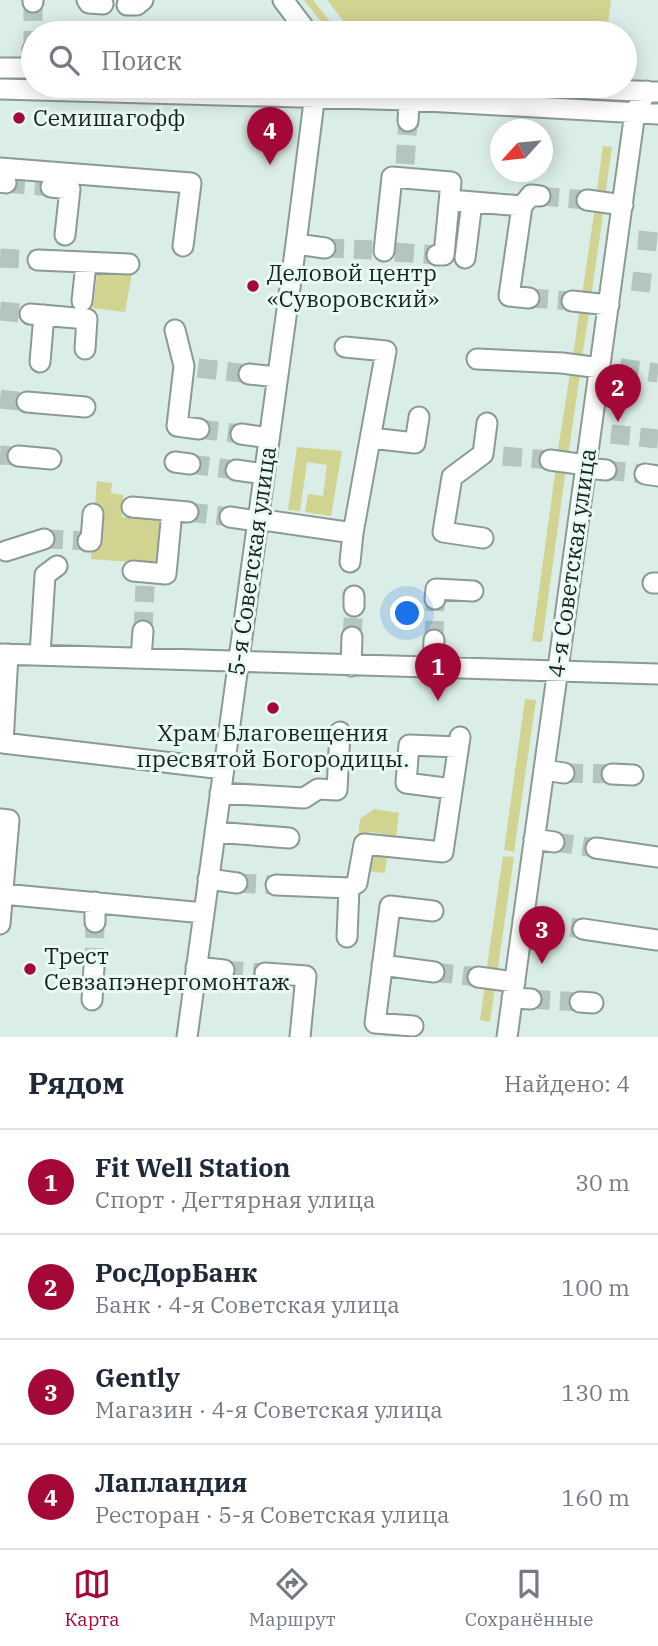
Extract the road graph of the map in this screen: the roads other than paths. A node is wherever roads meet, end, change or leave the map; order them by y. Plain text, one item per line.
1 (283, 0) edge
2 (299, 21) edge
3 (0, 68) edge
4 (21, 68) edge
5 (0, 89) edge
6 (21, 89) edge
7 (652, 92) edge
8 (314, 98) edge
9 (410, 98) edge
10 (469, 98) edge
11 (635, 112) junction
12 (658, 114) edge
13 (408, 121) tunnel mouth
14 (2, 178) edge
15 (51, 187) tunnel mouth
16 (540, 196) tunnel mouth
17 (450, 200) junction
18 (587, 200) tunnel mouth
19 (471, 202) junction
20 (623, 205) junction
21 (522, 206) junction
22 (65, 235) dead end
23 (296, 244) junction
24 (183, 246) dead end
25 (324, 248) tunnel mouth
26 (383, 251) dead end
27 (437, 255) dead end
28 (466, 258) dead end
29 (38, 260) tunnel mouth
30 (86, 264) junction
31 (129, 264) dead end
32 (529, 298) tunnel mouth
33 (82, 301) dead end
34 (572, 301) tunnel mouth
35 (609, 305) junction
36 (175, 330) dead end
37 (345, 348) dead end
38 (85, 349) dead end
39 (477, 359) dead end
40 (40, 362) dead end
41 (600, 367) junction
42 (620, 368) tunnel mouth
43 (249, 374) tunnel mouth
44 (277, 377) junction
45 (27, 402) tunnel mouth
46 (85, 407) dead end
47 (419, 417) dead end
48 (487, 423) dead end
49 (199, 429) tunnel mouth
50 (591, 432) junction
51 (241, 434) tunnel mouth
52 (611, 434) tunnel mouth
53 (268, 438) junction
54 (371, 438) junction
55 (18, 456) tunnel mouth
56 (51, 459) dead end
57 (550, 460) tunnel mouth
58 (586, 466) junction
59 (236, 470) tunnel mouth
60 (606, 470) tunnel mouth
61 (264, 474) junction
62 (132, 507) dead end
63 (93, 514) dead end
64 (230, 517) tunnel mouth
65 (257, 520) junction
66 (353, 533) junction
67 (483, 537) dead end
68 (44, 539) tunnel mouth
69 (88, 541) dead end
70 (6, 551) dead end
71 (350, 562) dead end
72 (57, 566) dead end
73 (142, 577) dead end
74 (473, 592) dead end
75 (435, 599) dead end
76 (143, 631) tunnel mouth
77 (352, 637) tunnel mouth
78 (434, 640) tunnel mouth
79 (4, 654) edge
80 (40, 655) junction
81 (141, 658) junction
82 (238, 662) junction
83 (351, 666) junction
84 (433, 667) junction
85 (557, 671) junction
86 (658, 674) edge
87 (340, 732) dead end
88 (223, 768) junction
89 (544, 771) junction
90 (564, 773) tunnel mouth
91 (612, 774) tunnel mouth
92 (633, 775) dead end
93 (452, 789) junction
94 (220, 793) junction
95 (0, 819) edge
96 (215, 832) junction
97 (289, 838) dead end
98 (596, 848) tunnel mouth
99 (658, 857) edge
100 (208, 879) junction
101 (237, 883) tunnel mouth
102 (276, 885) tunnel mouth
103 (349, 888) junction
104 (3, 894) junction
105 (95, 902) junction
106 (433, 912) dead end
107 (204, 913) junction
108 (94, 922) tunnel mouth
109 (0, 924) edge
110 (583, 929) tunnel mouth
111 (347, 937) dead end
112 (656, 940) edge
113 (382, 965) junction
114 (94, 967) tunnel mouth
115 (196, 967) junction
116 (224, 970) tunnel mouth
117 (434, 971) tunnel mouth
118 (265, 973) tunnel mouth
119 (478, 977) tunnel mouth
120 (519, 993) junction
121 (92, 1000) dead end
122 (413, 1026) dead end
123 (187, 1037) edge
124 (300, 1037) edge
125 (507, 1037) edge

1 - 2 street
3 - 4 street
5 - 6 street
7 - 11 street, 4-я Советская улица
8 - 23 street, 5-я Советская улица
9 - 13 street
10 - 11 street
11 - 12 street
11 - 20 street, 4-я Советская улица
14 - 24 street
15 - 22 street
16 - 21 street
17 - 19 street
17 - 26 street
17 - 27 street
18 - 20 street
19 - 21 street
19 - 28 street
20 - 35 street, 4-я Советская улица
21 - 32 street
23 - 25 street
23 - 44 street, 5-я Советская улица
29 - 30 street
30 - 31 street
30 - 33 street
34 - 35 street
35 - 41 street, 4-я Советская улица
36 - 49 street
37 - 54 street
38 - 40 street
39 - 41 street
41 - 42 street
41 - 50 street, 4-я Советская улица
43 - 44 street
44 - 53 street, 5-я Советская улица
45 - 46 street
47 - 54 street
48 - 67 street
50 - 52 street
50 - 58 street, 4-я Советская улица
51 - 53 street
53 - 61 street, 5-я Советская улица
54 - 66 street
55 - 56 street
57 - 58 street
58 - 60 street
58 - 85 street, 4-я Советская улица
59 - 61 street
61 - 65 street, 5-я Советская улица
62 - 73 street
63 - 69 street
64 - 65 street
65 - 66 street
65 - 82 street, 5-я Советская улица
66 - 71 street
68 - 70 street
72 - 80 street
74 - 75 street
76 - 81 street
77 - 83 street
78 - 84 street
79 - 80 street
79 - 88 street
80 - 81 street
81 - 82 street
82 - 83 street
82 - 88 street, 5-я Советская улица
83 - 84 street
84 - 85 street
85 - 86 street
85 - 89 street, 4-я Советская улица
87 - 94 street
88 - 94 street, 5-я Советская улица
89 - 90 street
89 - 120 street, 4-я Советская улица
91 - 92 street
93 - 93 street
93 - 103 street
94 - 96 street, 5-я Советская улица
95 - 104 street
96 - 97 street
96 - 100 street, 5-я Советская улица
98 - 99 street
100 - 101 street
100 - 107 street, 5-я Советская улица
102 - 103 street
103 - 111 street
104 - 105 street
104 - 109 street
105 - 107 street
105 - 108 street
106 - 113 street
107 - 115 street, 5-я Советская улица
110 - 112 street
113 - 117 street
113 - 122 street
114 - 121 street
115 - 116 street
115 - 123 street, 5-я Советская улица
118 - 124 street
119 - 120 street
120 - 125 street, 4-я Советская улица

